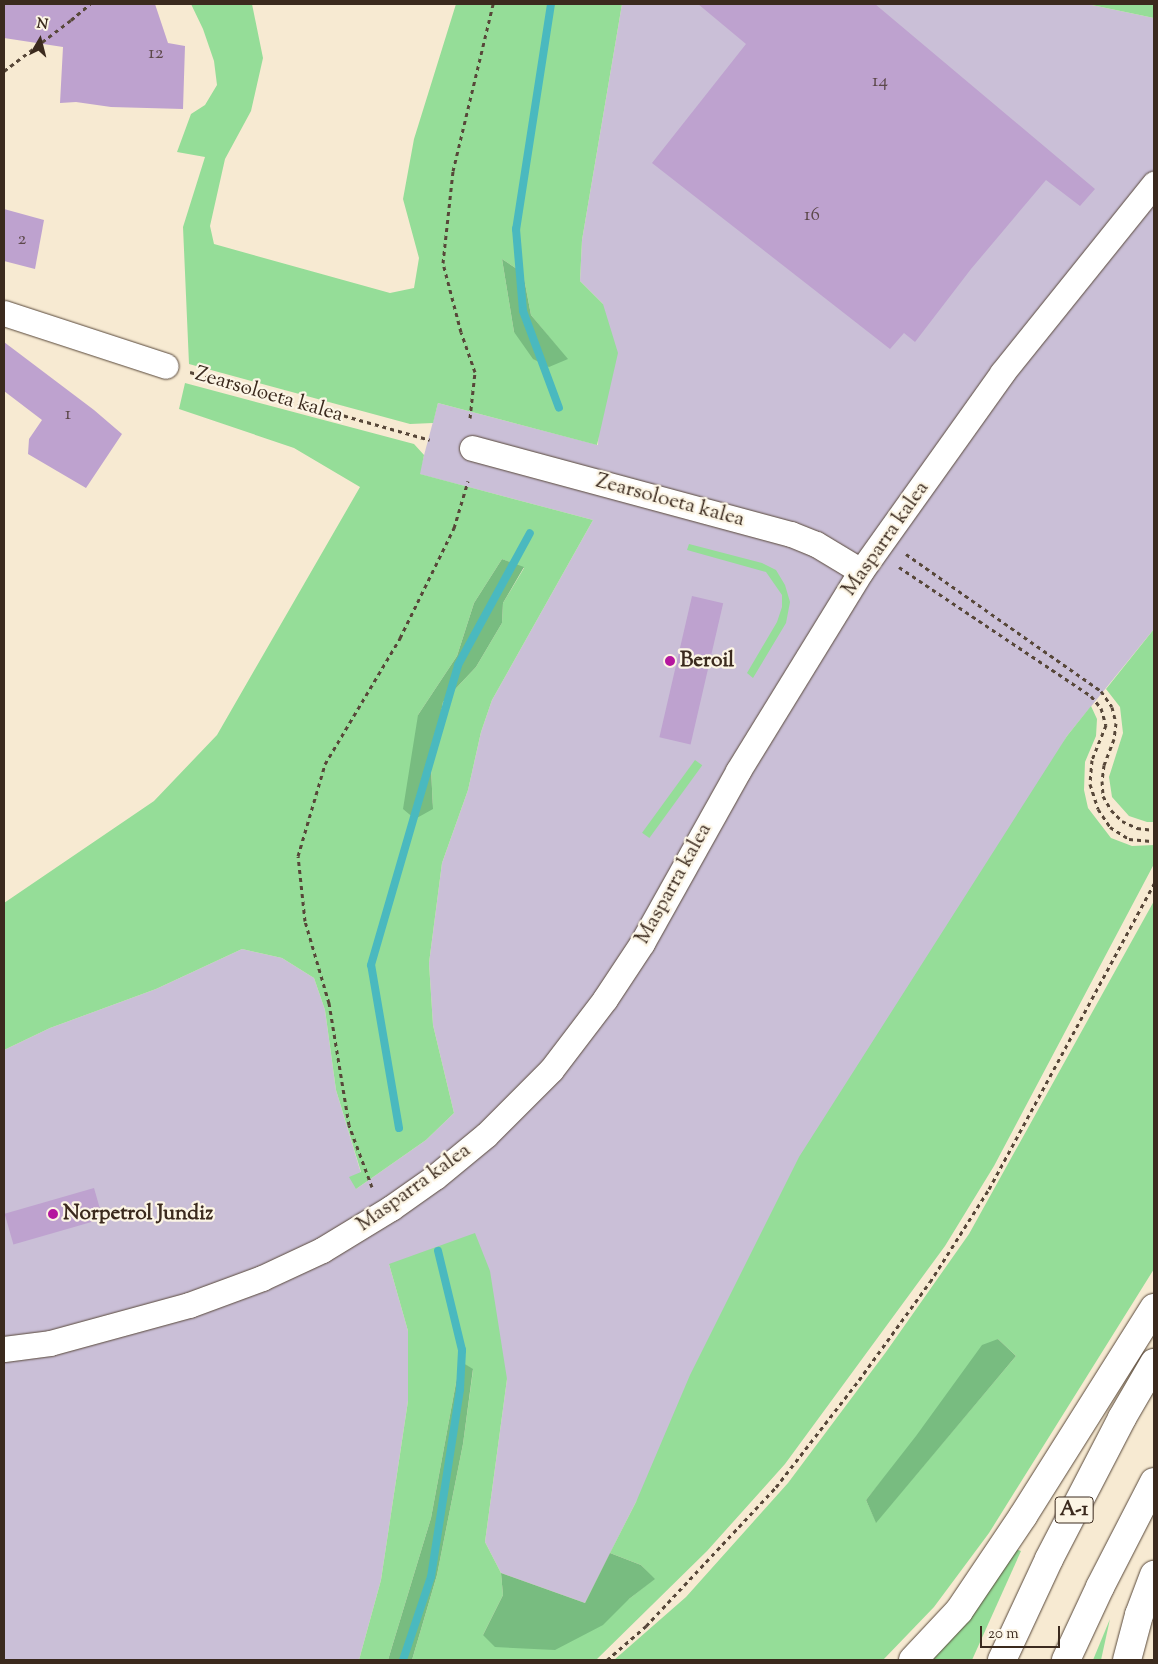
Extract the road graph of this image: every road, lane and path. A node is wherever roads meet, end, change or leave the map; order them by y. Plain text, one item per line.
1 (90, 4) edge
2 (493, 4) edge
3 (4, 71) edge
4 (1154, 184) edge
5 (4, 313) edge
6 (166, 366) joint
7 (470, 418) dead end
8 (430, 440) dead end
9 (472, 448) dead end
10 (468, 480) dead end
11 (906, 554) dead end
12 (898, 567) dead end
13 (861, 572) junction
14 (1154, 830) edge
15 (1154, 841) edge
16 (1154, 884) edge
17 (372, 1187) dead end
18 (1154, 1308) edge
19 (4, 1349) edge
20 (1154, 1363) edge
21 (1154, 1482) edge
22 (1154, 1575) edge
23 (606, 1660) edge
24 (913, 1660) edge
25 (1002, 1660) edge
26 (1066, 1660) edge
27 (1127, 1660) edge

1 - 3 path
2 - 7 path
4 - 13 street, Masparra kalea
5 - 6 street
6 - 8 path, Zearsoloeta kalea
9 - 13 street, Zearsoloeta kalea
10 - 17 path
11 - 14 path
12 - 15 path
13 - 19 street, Masparra kalea
16 - 23 path
18 - 24 highway
20 - 25 highway, A-1
21 - 26 highway
22 - 27 highway

